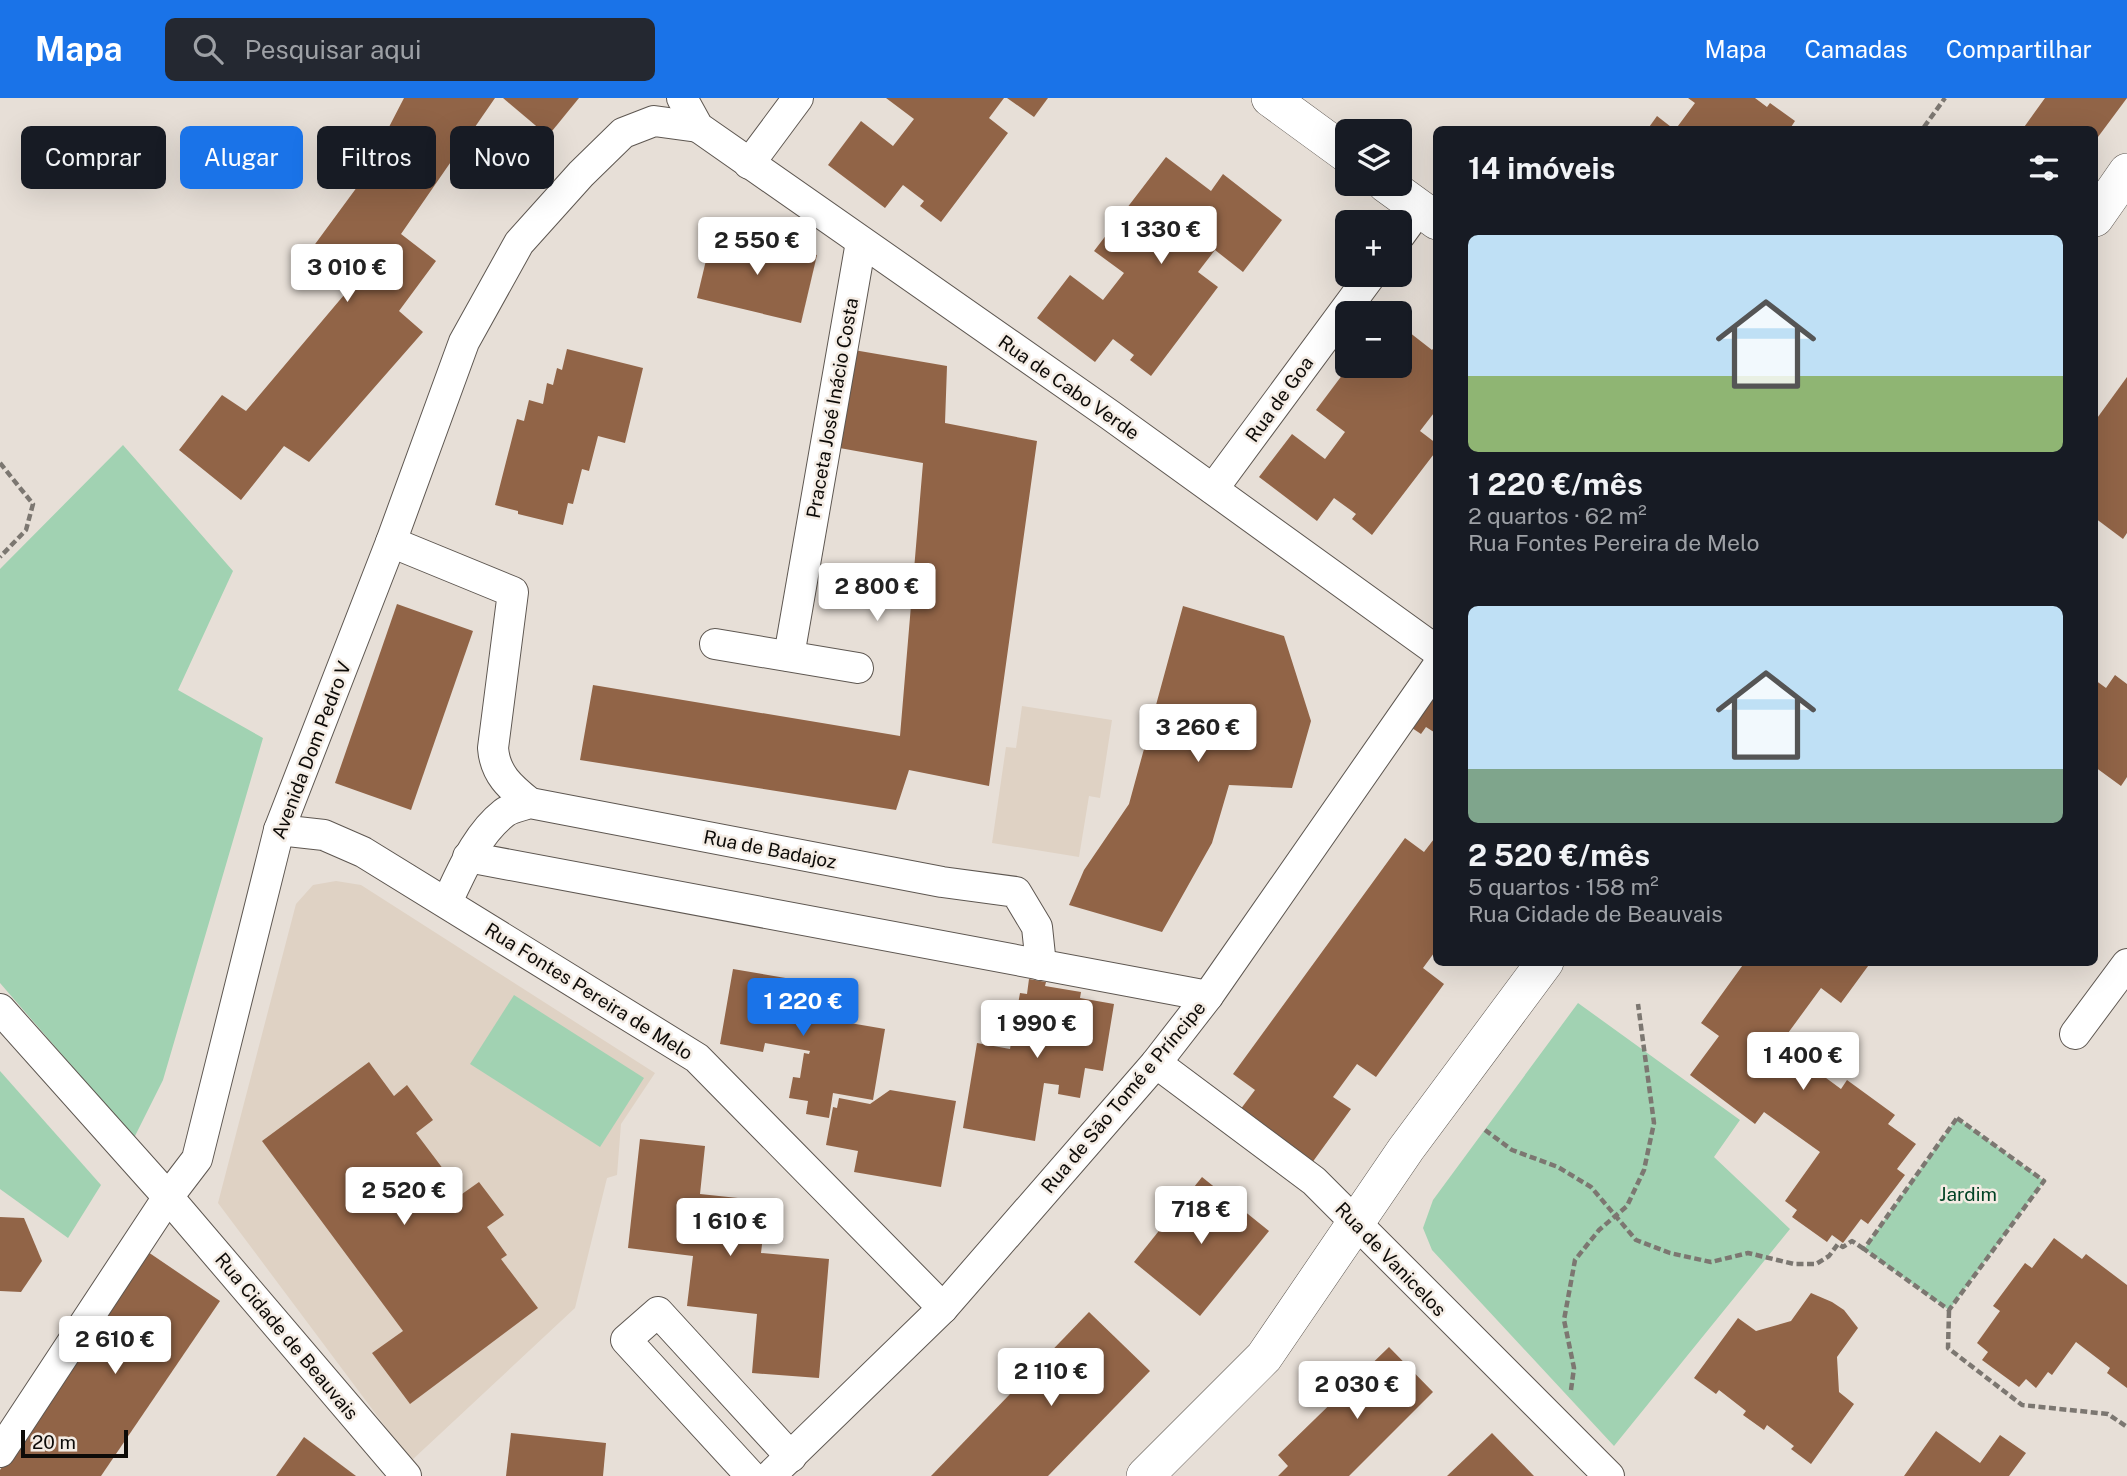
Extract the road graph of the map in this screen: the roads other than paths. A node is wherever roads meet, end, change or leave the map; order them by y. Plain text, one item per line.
1 (682, 98) edge
2 (798, 98) edge
3 (1270, 98) edge
4 (698, 127) junction
5 (1335, 146) edge
6 (749, 164) junction
7 (2127, 173) edge
8 (1397, 196) edge
9 (2098, 214) edge
10 (1419, 221) edge
11 (861, 242) junction
12 (1362, 287) edge
13 (1213, 489) junction
14 (391, 542) junction
15 (715, 644) dead end
16 (1433, 648) edge
17 (789, 656) junction
18 (858, 668) dead end
19 (1433, 673) edge
20 (530, 803) junction
21 (279, 830) junction
22 (468, 857) junction
23 (447, 902) junction
24 (2127, 964) edge
25 (1041, 965) junction
26 (1542, 966) edge
27 (1208, 996) junction
28 (0, 1009) edge
29 (2075, 1034) dead end
30 (1156, 1063) junction
31 (168, 1197) junction
32 (1356, 1224) junction
33 (943, 1308) junction
34 (0, 1452) edge
35 (781, 1467) edge
36 (406, 1476) edge
37 (751, 1476) edge
38 (1145, 1476) edge
39 (1609, 1476) edge

1 - 4 street
2 - 6 street
3 - 5 street
4 - 6 street, Rua de Cabo Verde
4 - 14 street, Avenida Dom Pedro V
6 - 11 street, Rua de Cabo Verde
7 - 9 street
8 - 10 street
11 - 13 street, Rua de Cabo Verde
11 - 17 street, Praceta José Inácio Costa
12 - 13 street, Rua de Goa
13 - 16 street, Rua de Cabo Verde
14 - 20 street
14 - 21 street, Avenida Dom Pedro V
15 - 17 street
17 - 18 street
19 - 27 street, Rua de São Tomé e Príncipe
20 - 22 street
20 - 25 street, Rua de Badajoz
21 - 23 street, Rua Fontes Pereira de Melo
21 - 31 street, Avenida Dom Pedro V
22 - 23 street
22 - 25 street
23 - 33 street, Rua Fontes Pereira de Melo
24 - 29 street
25 - 27 street
26 - 32 street
27 - 30 street, Rua de São Tomé e Príncipe
28 - 31 street, Rua Cidade de Beauvais
30 - 32 street, Rua de Vanicelos
30 - 33 street, Rua de São Tomé e Príncipe
31 - 34 street, Avenida Dom Pedro V
31 - 36 street, Rua Cidade de Beauvais
32 - 38 street
32 - 39 street, Rua de Vanicelos
33 - 35 street, Rua de São Tomé e Príncipe
35 - 37 street, Rua de São Tomé e Príncipe

